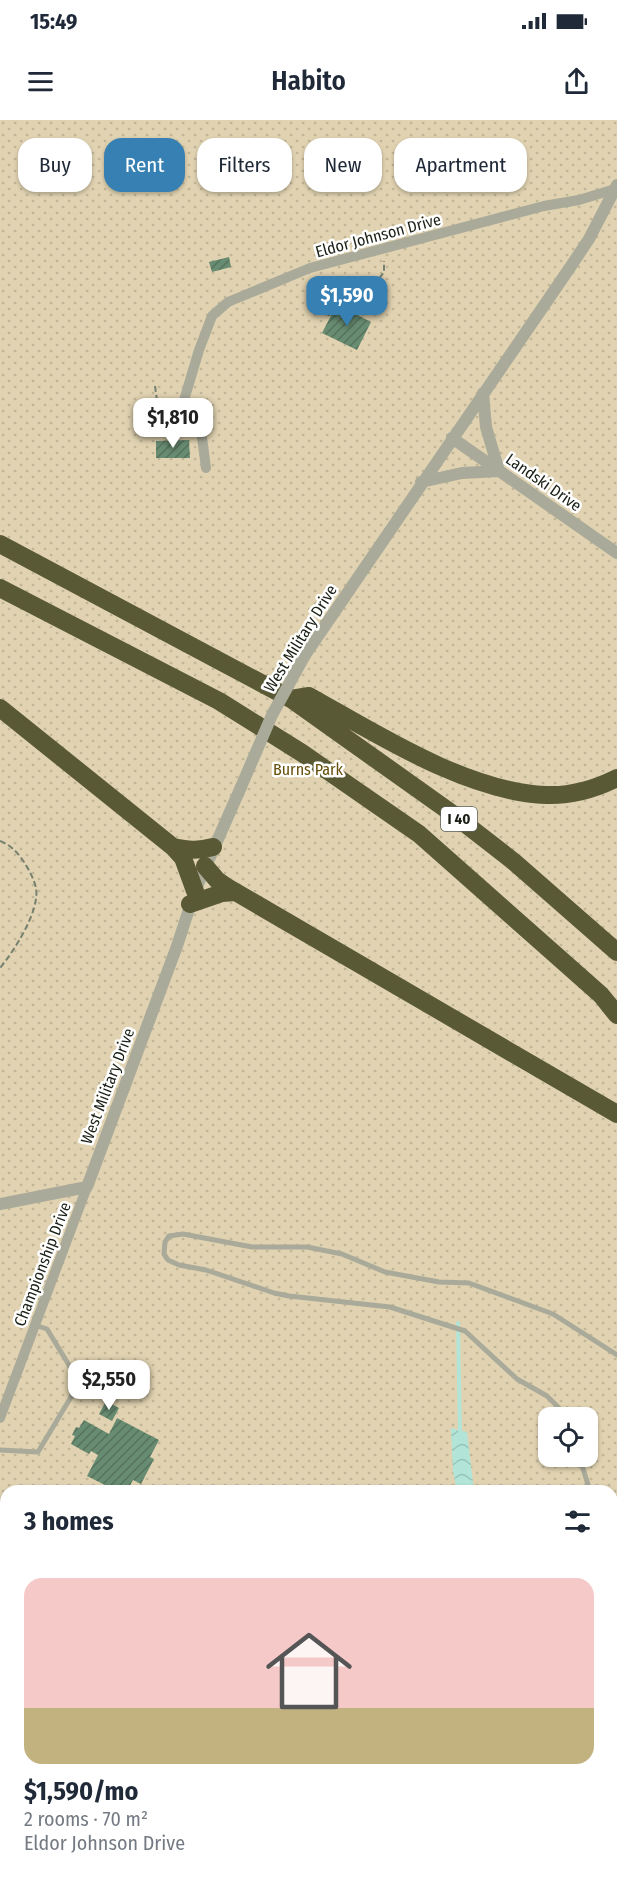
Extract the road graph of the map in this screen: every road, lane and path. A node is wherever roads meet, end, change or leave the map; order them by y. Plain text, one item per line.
1 (616, 187) edge
2 (383, 249) junction
3 (310, 268) junction
4 (363, 310) dead end
5 (329, 316) dead end
6 (155, 386) dead end
7 (483, 393) junction
8 (182, 406) junction
9 (452, 438) junction
10 (206, 468) dead end
11 (499, 471) junction
12 (421, 482) junction
13 (0, 544) edge
14 (617, 553) edge
15 (0, 588) edge
16 (291, 699) junction
17 (0, 708) edge
18 (617, 778) edge
19 (0, 841) edge
20 (172, 847) junction
21 (213, 847) junction
22 (205, 866) junction
23 (236, 892) junction
24 (193, 897) junction
25 (617, 952) edge
26 (0, 968) edge
27 (617, 1015) edge
28 (617, 1114) edge
29 (87, 1187) junction
30 (0, 1204) edge
31 (35, 1325) junction
32 (617, 1355) edge
33 (558, 1407) edge
34 (0, 1418) edge
35 (0, 1450) edge
36 (583, 1467) edge
37 (589, 1485) edge

1 - 2 street, Eldor Johnson Drive
1 - 7 street, West Military Drive
2 - 3 street, Eldor Johnson Drive
2 - 4 path
3 - 5 path
3 - 8 street, Eldor Johnson Drive
6 - 8 path
7 - 9 street, West Military Drive
7 - 11 street
8 - 10 street
9 - 11 street, Landski Drive
9 - 12 street, West Military Drive
11 - 12 street
11 - 14 street, Landski Drive
12 - 21 street, West Military Drive, bridge
13 - 16 highway, I 40
15 - 27 highway, I 40
16 - 18 highway
16 - 25 highway, I 40
17 - 20 highway
19 - 26 path
20 - 21 highway
20 - 24 highway
21 - 22 street, West Military Drive
22 - 23 highway
22 - 24 street, West Military Drive
23 - 24 highway
23 - 28 highway
24 - 29 street, West Military Drive
29 - 30 street
29 - 31 street, Championship Drive
31 - 34 street, Championship Drive
31 - 35 lane
32 - 33 lane
36 - 37 lane

